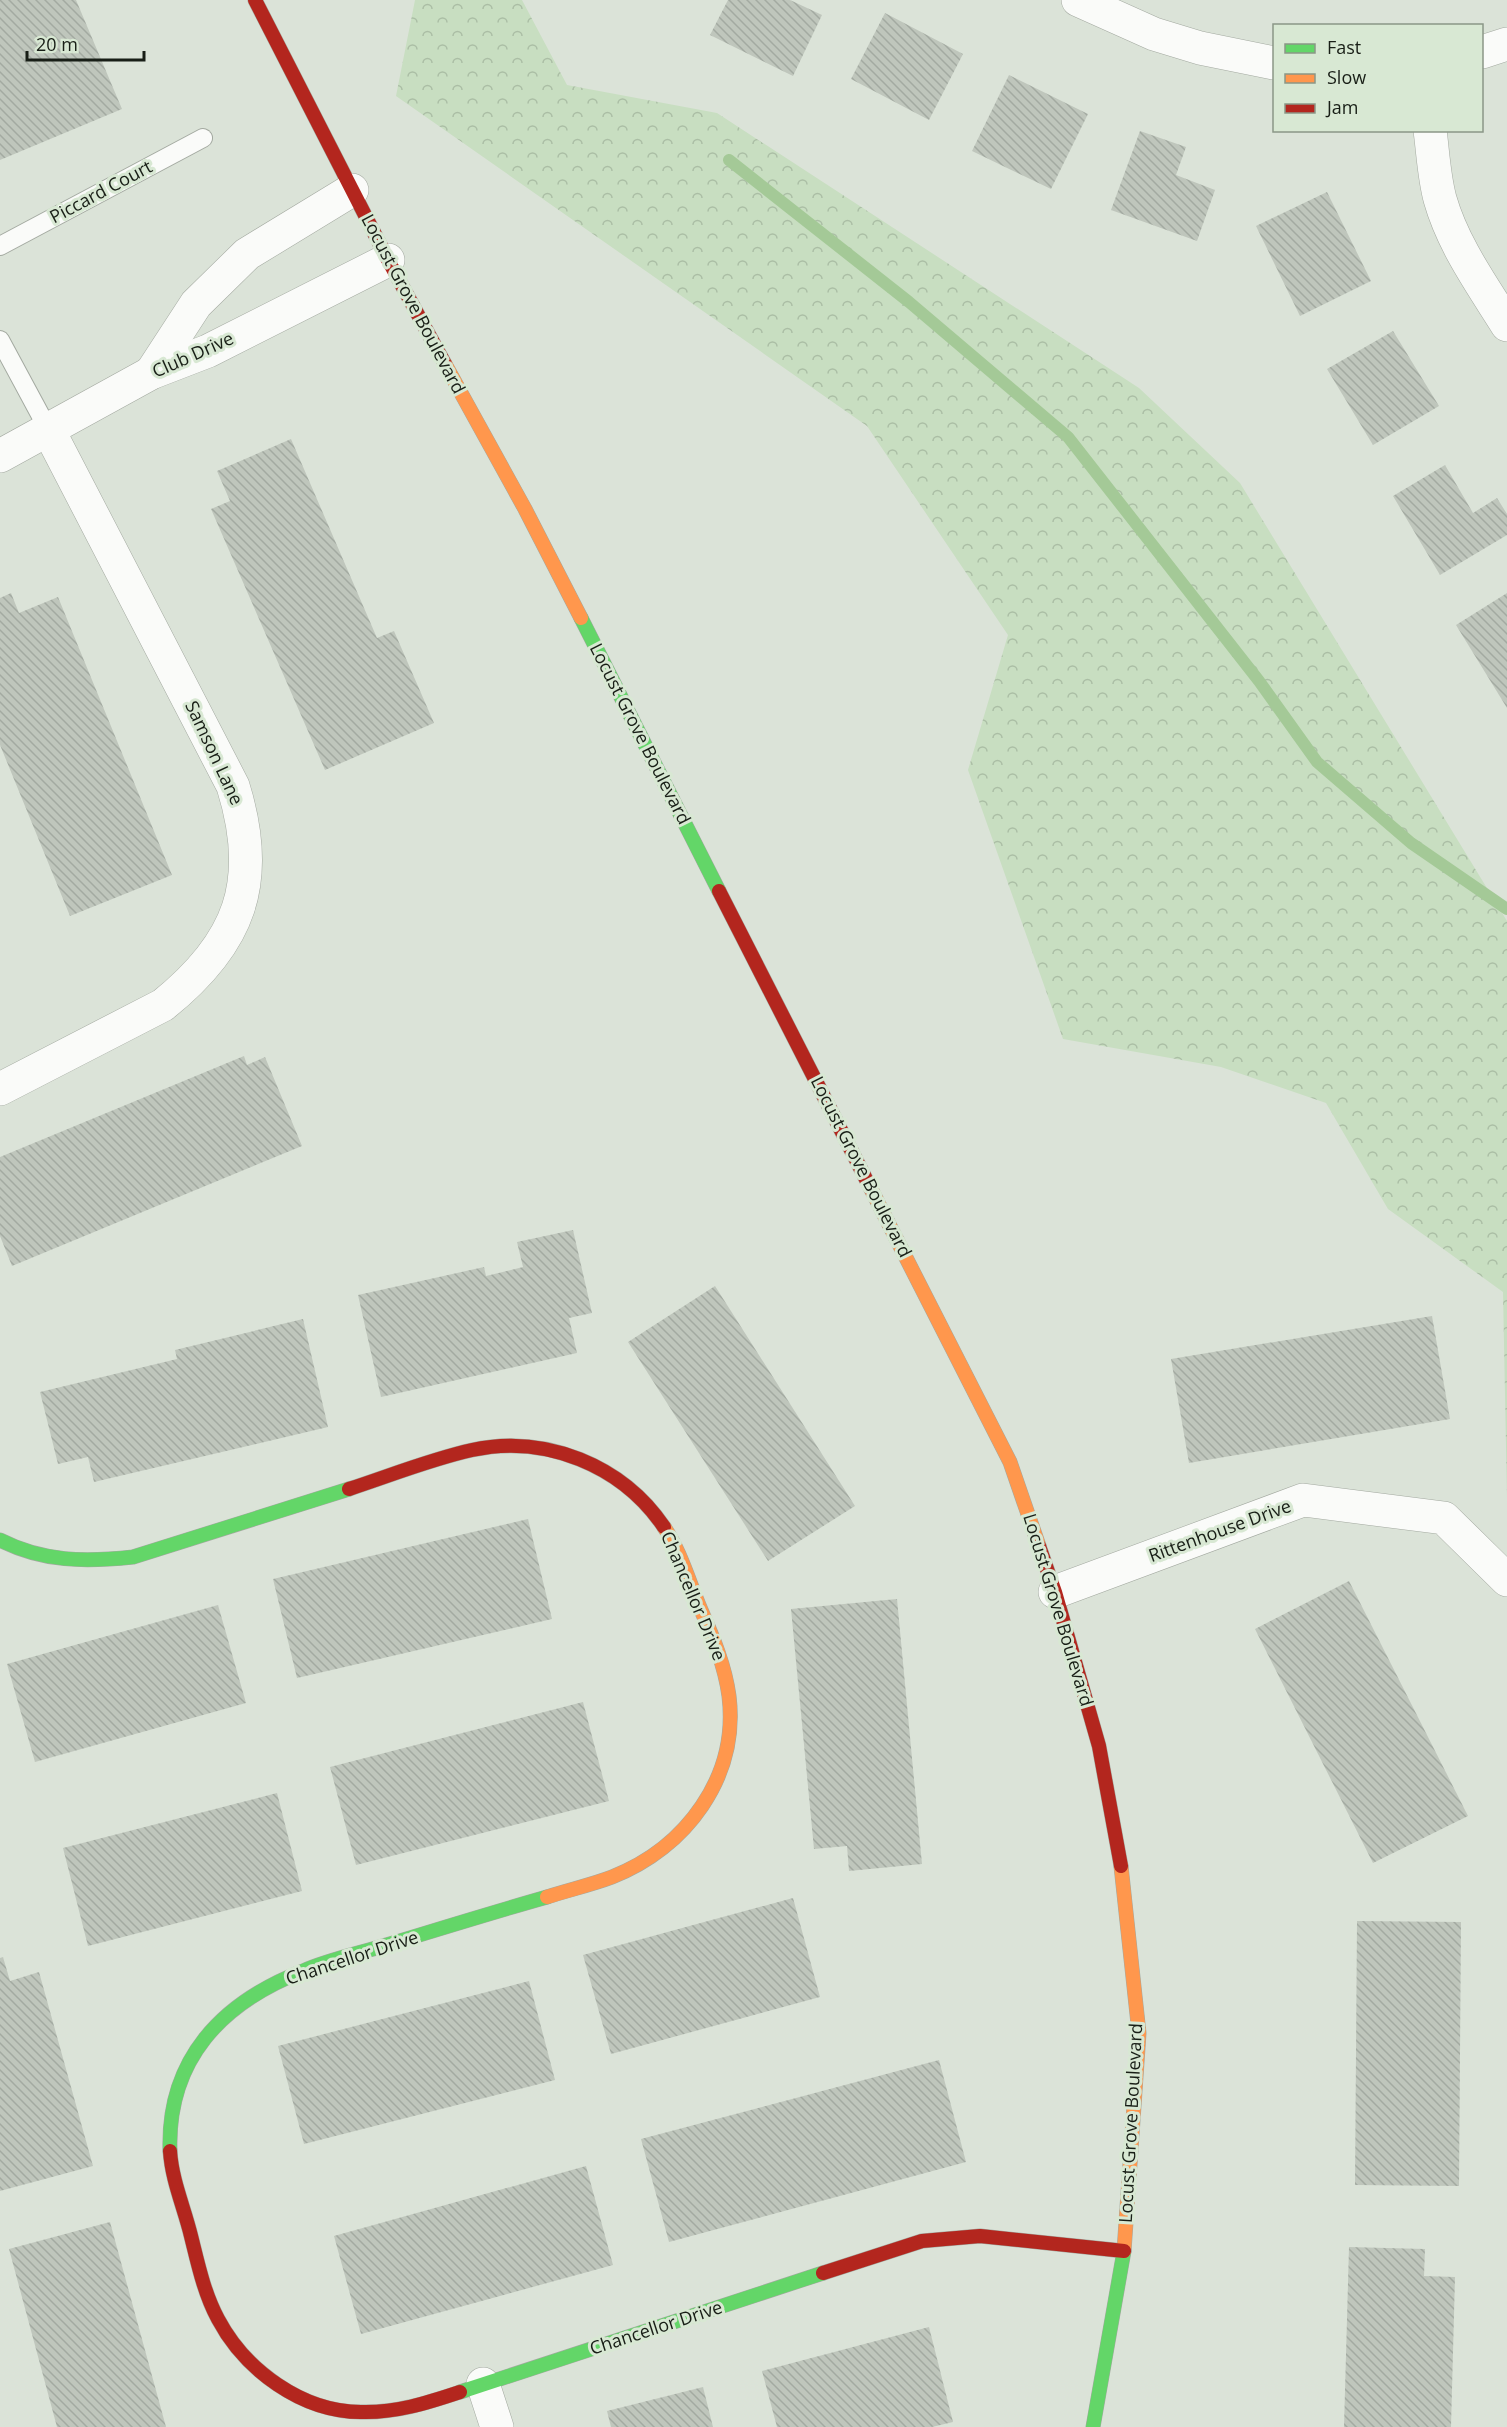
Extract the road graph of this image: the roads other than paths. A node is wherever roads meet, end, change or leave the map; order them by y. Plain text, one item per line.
1 (255, 0) edge
2 (1078, 0) edge
3 (1507, 44) edge
4 (1483, 52) edge
5 (1273, 63) edge
6 (1430, 132) edge
7 (203, 138) dead end
8 (352, 190) junction
9 (0, 246) edge
10 (388, 260) junction
11 (1507, 325) edge
12 (0, 340) edge
13 (151, 373) junction
14 (49, 431) junction
15 (0, 456) edge
16 (0, 1089) edge
17 (0, 1540) edge
18 (1507, 1580) edge
19 (1055, 1592) junction
20 (1124, 2251) junction
21 (483, 2384) junction
22 (497, 2427) edge
23 (1094, 2427) edge

1 - 8 street, Locust Grove Boulevard
2 - 5 street
3 - 4 street
6 - 11 street
7 - 9 lane, Piccard Court
8 - 10 street, Locust Grove Boulevard
8 - 13 street
10 - 13 street, Club Drive
10 - 19 street, Locust Grove Boulevard
12 - 14 lane
13 - 14 street, Club Drive
14 - 15 street, Club Drive
14 - 16 street, Samson Lane
17 - 21 street, Chancellor Drive
18 - 19 street, Rittenhouse Drive
19 - 20 street, Locust Grove Boulevard
20 - 21 street, Chancellor Drive
20 - 23 street, Locust Grove Boulevard
21 - 22 street

